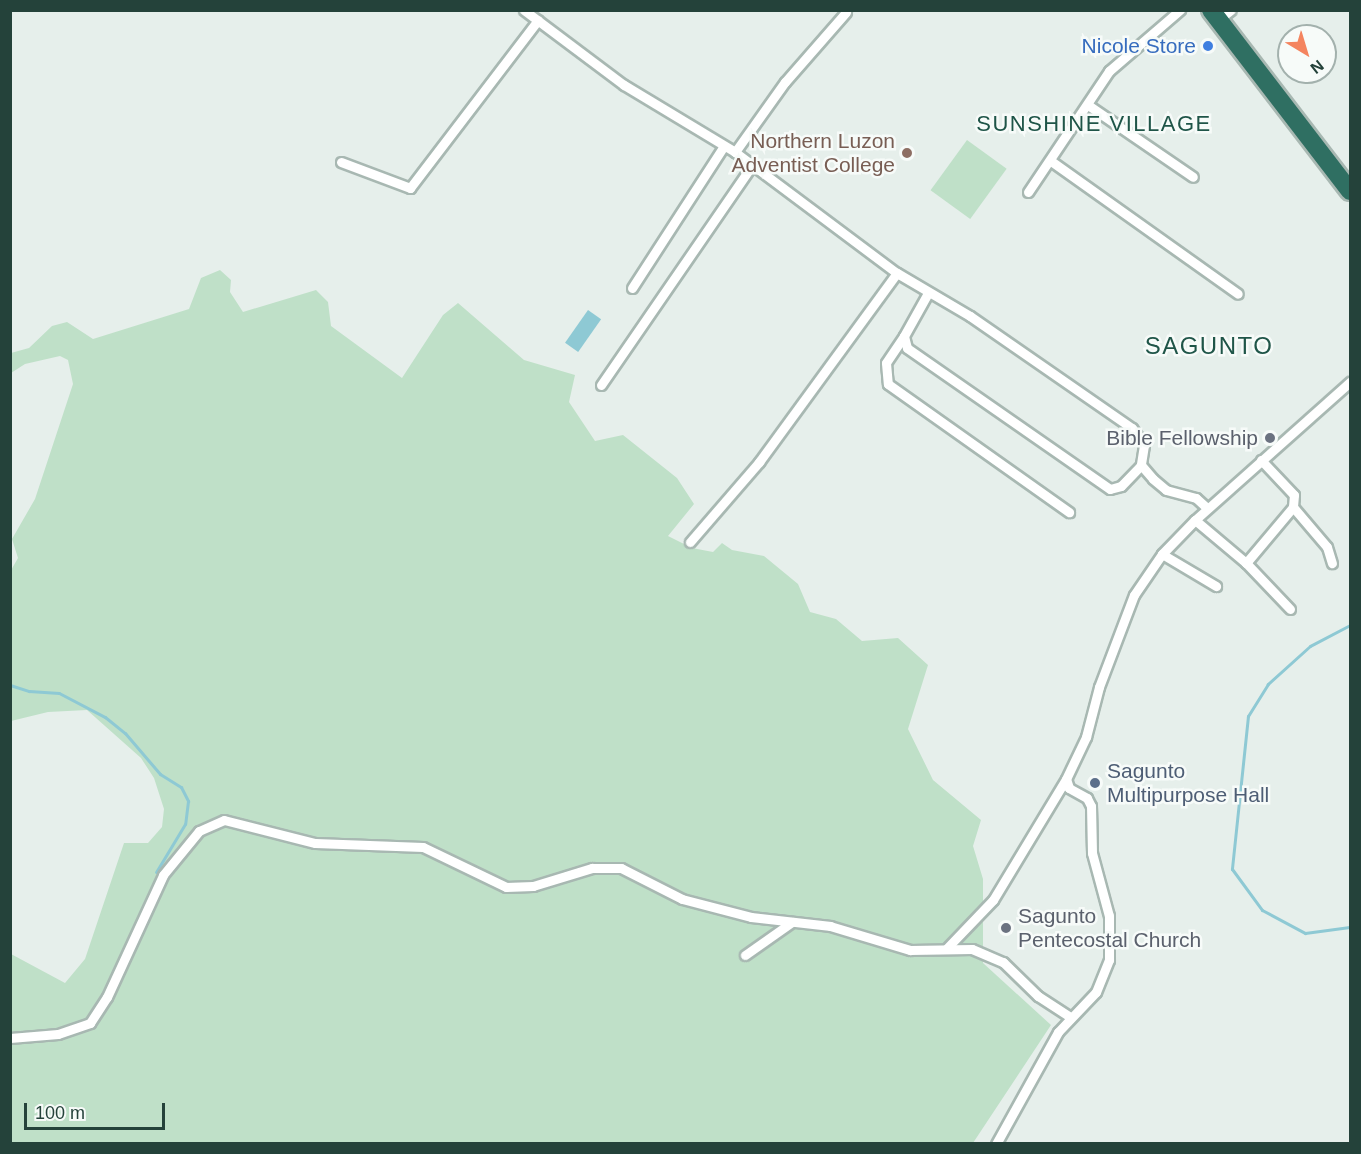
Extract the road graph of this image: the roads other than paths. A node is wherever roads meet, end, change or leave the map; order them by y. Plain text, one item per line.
1 (524, 10) edge
2 (1180, 10) edge
3 (846, 12) dead end
4 (1220, 14) edge
5 (538, 20) junction
6 (1088, 105) junction
7 (724, 146) junction
8 (735, 152) junction
9 (1050, 161) junction
10 (341, 162) dead end
11 (752, 165) junction
12 (1193, 177) dead end
13 (1350, 191) edge
14 (1029, 192) dead end
15 (897, 273) junction
16 (632, 288) dead end
17 (928, 293) junction
18 (1238, 294) dead end
19 (904, 336) junction
20 (1350, 382) edge
21 (601, 385) dead end
22 (1261, 460) junction
23 (1141, 465) junction
24 (1293, 507) junction
25 (1207, 508) junction
26 (1069, 512) dead end
27 (1195, 520) junction
28 (690, 542) dead end
29 (1162, 554) junction
30 (1246, 563) junction
31 (1332, 563) dead end
32 (1216, 586) dead end
33 (1290, 609) dead end
34 (1066, 779) junction
35 (792, 922) junction
36 (946, 949) junction
37 (745, 955) dead end
38 (1070, 1017) junction
39 (10, 1038) edge
40 (996, 1143) edge

1 - 5 street
2 - 6 street
3 - 8 street
4 - 13 highway
5 - 7 street
5 - 10 street
6 - 9 street
6 - 12 street
7 - 8 street
7 - 16 street
8 - 11 street
9 - 14 street
9 - 18 street
11 - 15 street
11 - 21 street
15 - 17 street
15 - 28 street
17 - 19 street
17 - 23 street
19 - 23 street
19 - 26 street
20 - 22 street
22 - 24 street
22 - 25 street
23 - 25 street
24 - 30 street
24 - 31 street
25 - 27 street
27 - 29 street
27 - 30 street
29 - 32 street
29 - 34 street
30 - 33 street
34 - 36 street
34 - 38 street
35 - 36 street
35 - 37 street
35 - 39 street
36 - 38 street
38 - 40 street

